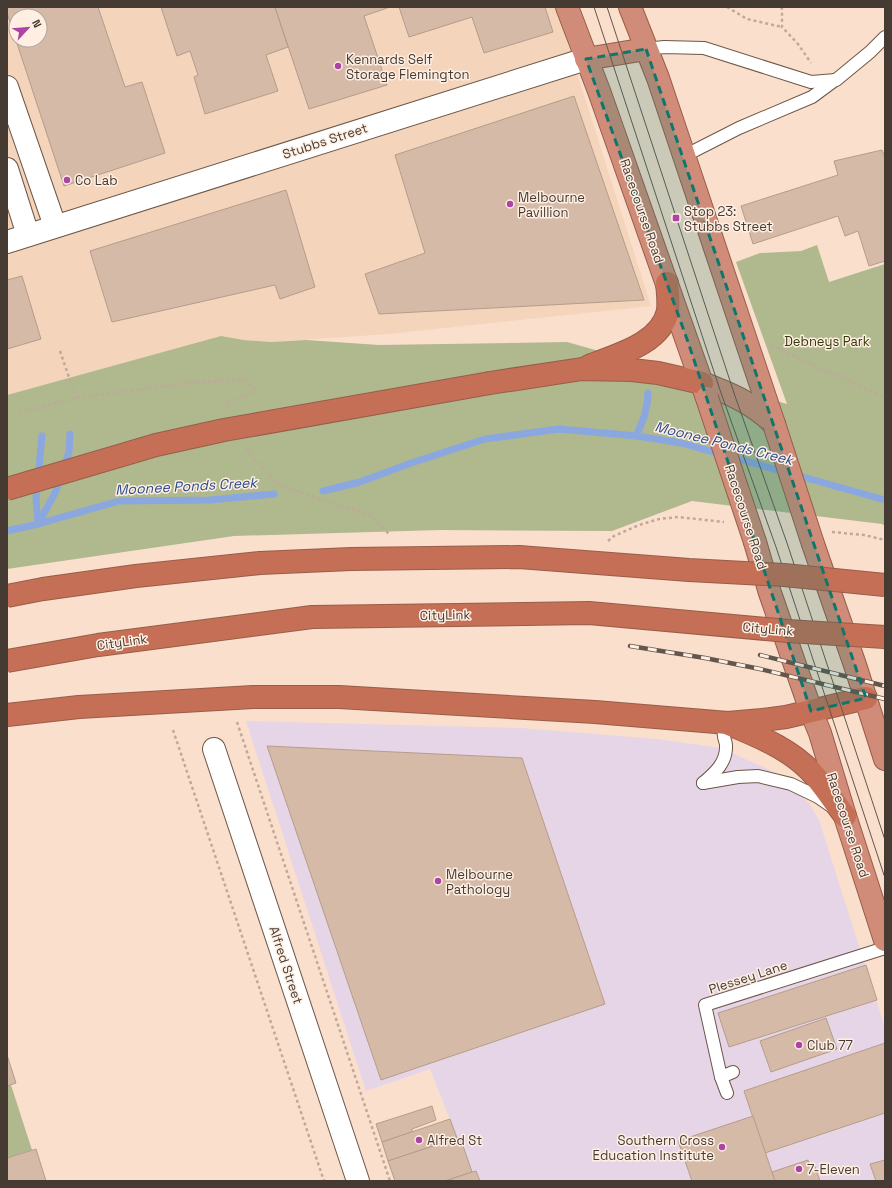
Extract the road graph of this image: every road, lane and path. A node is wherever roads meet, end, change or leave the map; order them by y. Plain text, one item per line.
1 (567, 7) edge
2 (630, 7) edge
3 (727, 7) edge
4 (781, 7) edge
5 (782, 28) junction
6 (885, 37) edge
7 (646, 49) junction
8 (586, 59) junction
9 (813, 66) dead end
10 (836, 80) junction
11 (7, 87) edge
12 (684, 156) junction
13 (7, 169) edge
14 (55, 226) junction
15 (28, 235) junction
16 (7, 242) edge
17 (667, 283) junction
18 (746, 338) junction
19 (60, 351) dead end
20 (582, 369) junction
21 (704, 390) junction
22 (76, 398) junction
23 (885, 398) edge
24 (229, 409) dead end
25 (19, 413) dead end
26 (774, 424) junction
27 (244, 442) dead end
28 (7, 489) edge
29 (839, 533) dead end
30 (395, 540) dead end
31 (885, 540) edge
32 (885, 585) edge
33 (7, 596) edge
34 (885, 637) edge
35 (7, 661) edge
36 (866, 698) junction
37 (810, 711) junction
38 (7, 715) edge
39 (237, 722) dead end
40 (720, 722) junction
41 (173, 730) dead end
42 (214, 749) dead end
43 (885, 759) edge
44 (844, 816) junction
45 (885, 940) edge
46 (885, 948) edge
47 (733, 1072) dead end
48 (721, 1077) junction
49 (727, 1092) dead end
50 (324, 1181) edge
51 (358, 1181) edge
52 (390, 1181) edge

1 - 8 highway, Racecourse Road
2 - 7 highway
3 - 5 path
4 - 5 path
5 - 9 path
6 - 10 lane
7 - 8 highway, Stubbs Street
7 - 10 lane
7 - 12 highway
8 - 14 street, Stubbs Street
8 - 17 highway, Racecourse Road
10 - 12 lane
11 - 14 street
12 - 18 highway
13 - 15 street
14 - 15 street, Stubbs Street
15 - 16 street, Stubbs Street
17 - 20 highway
17 - 21 highway, Racecourse Road
18 - 23 path
18 - 26 highway
19 - 22 path
20 - 21 highway
20 - 28 highway, bridge
21 - 26 highway
21 - 37 highway, Racecourse Road, bridge
22 - 24 path
22 - 25 path
26 - 36 highway, bridge
27 - 30 path
29 - 31 path
32 - 33 highway, bridge
34 - 35 highway, CityLink, bridge
36 - 37 highway
36 - 43 highway
37 - 40 highway
37 - 44 highway, Racecourse Road
38 - 40 highway
39 - 52 path
40 - 44 highway
40 - 44 lane
41 - 50 path
42 - 51 street, Alfred Street
44 - 45 highway, Racecourse Road
46 - 48 lane, Plessey Lane
47 - 48 lane
48 - 49 lane, Plessey Lane

